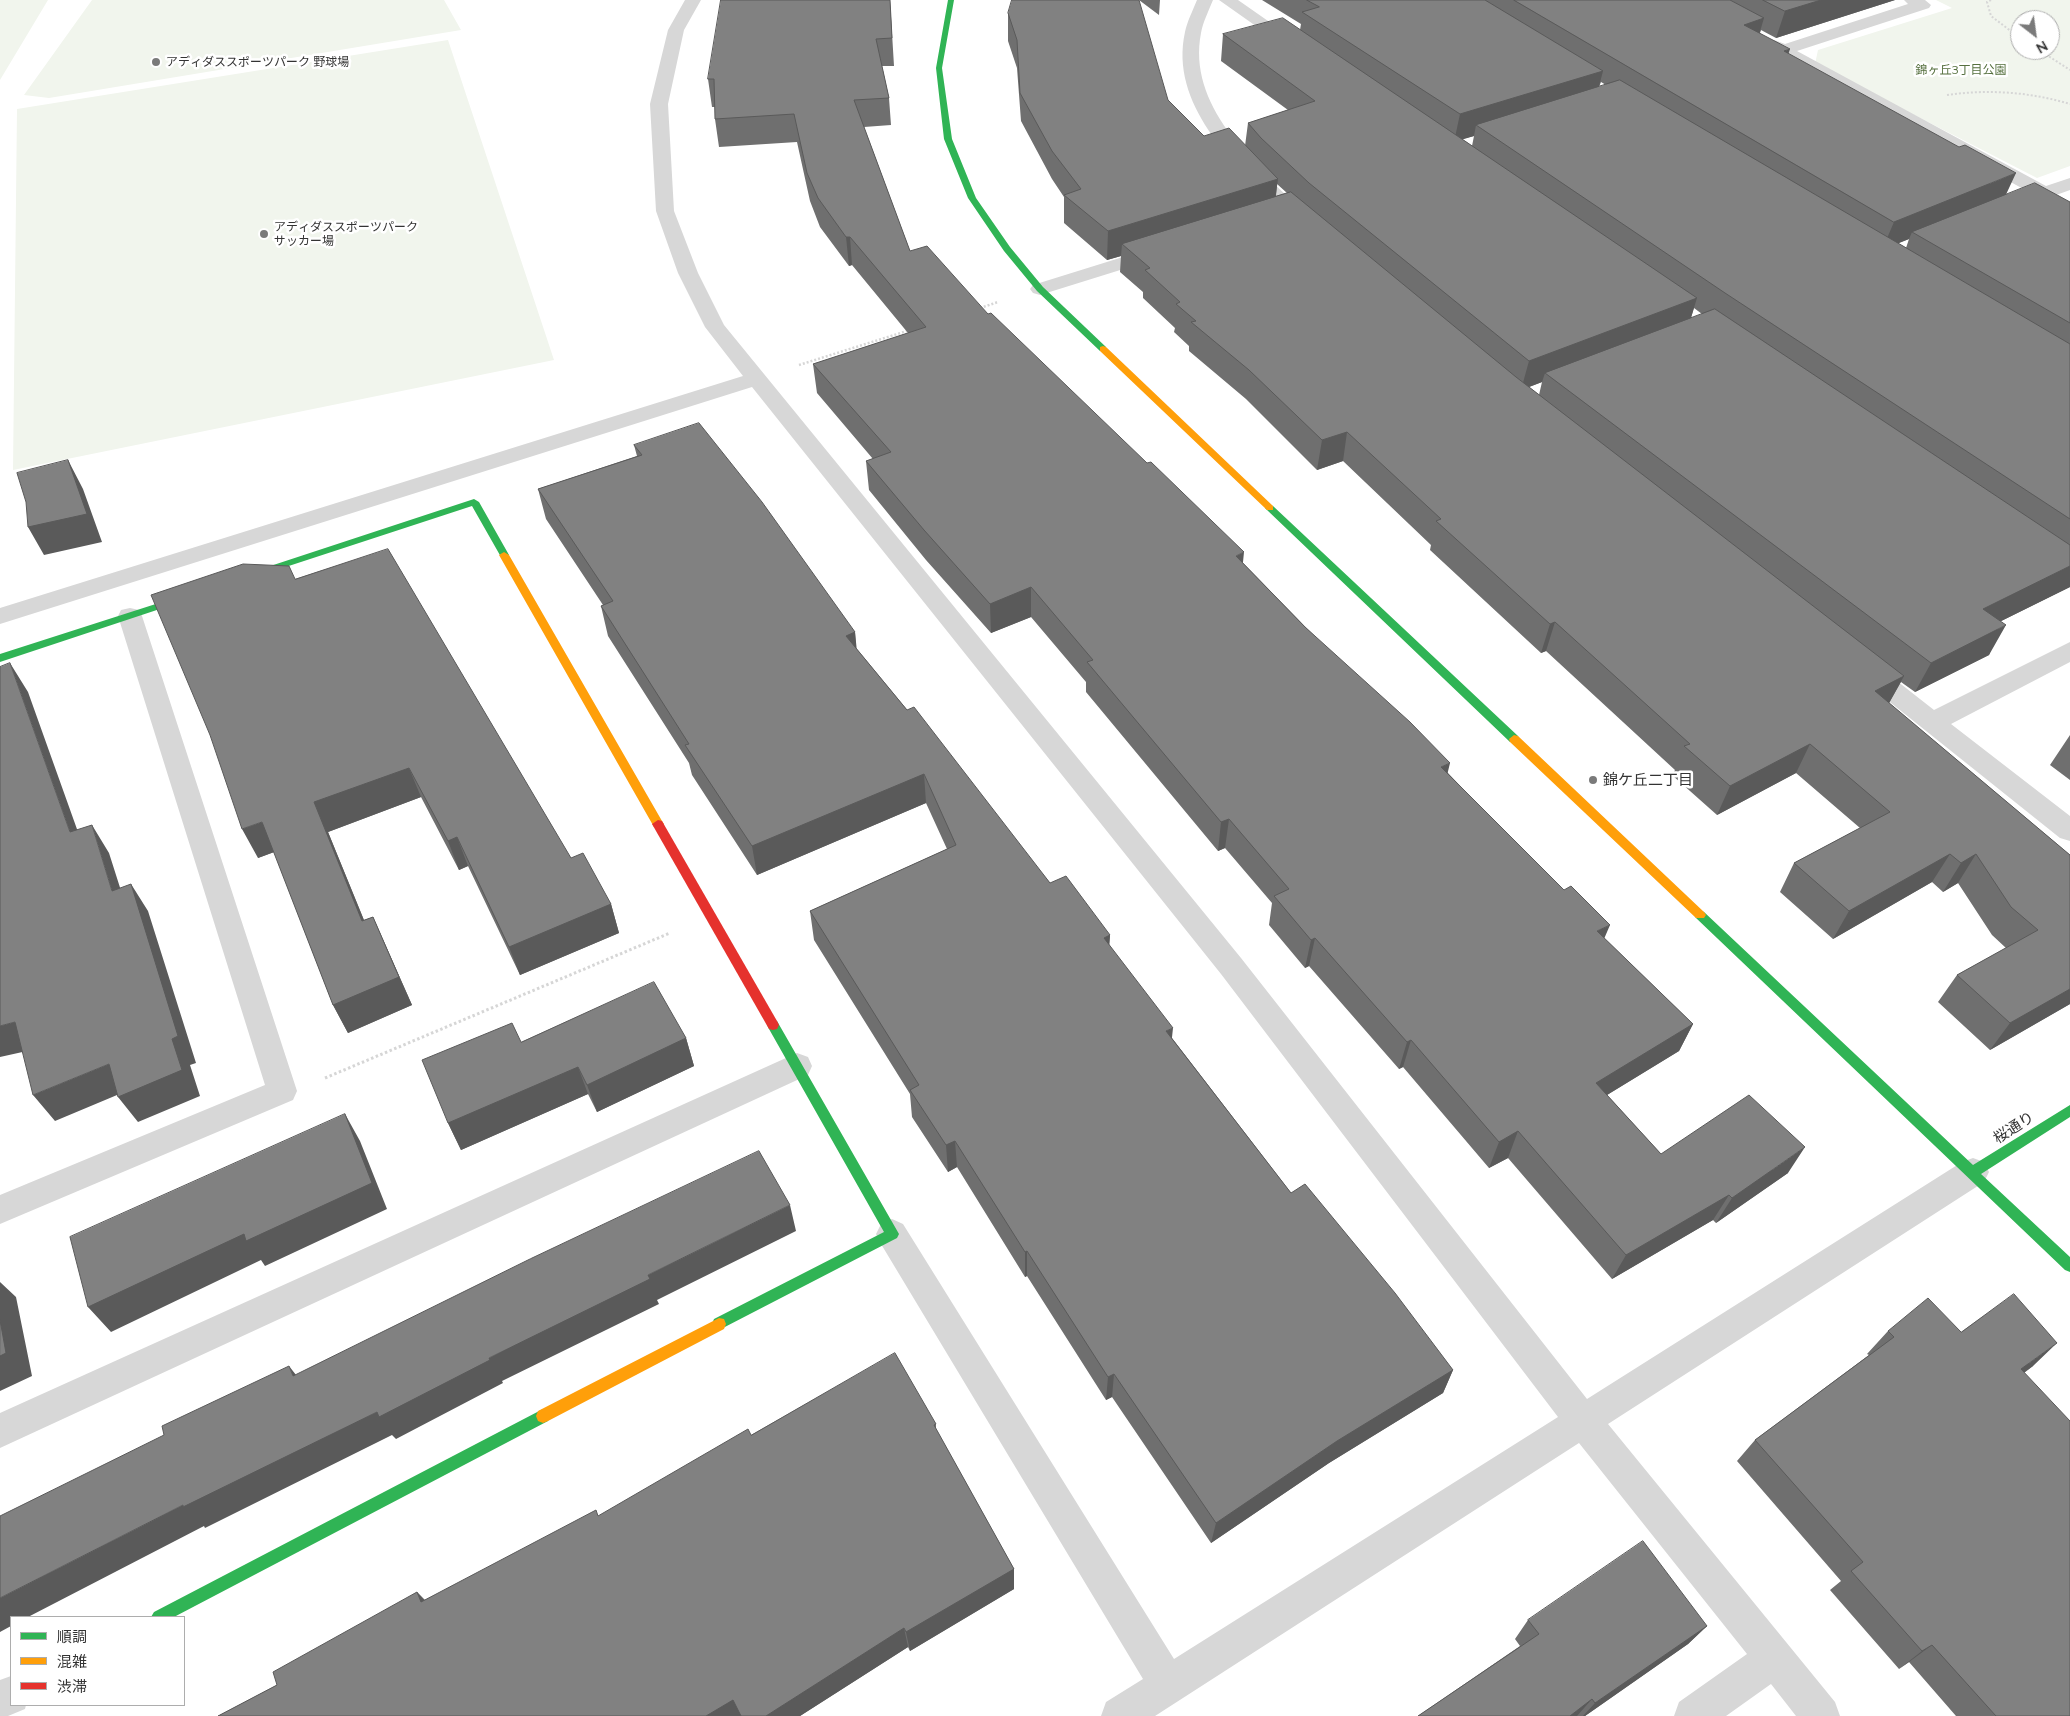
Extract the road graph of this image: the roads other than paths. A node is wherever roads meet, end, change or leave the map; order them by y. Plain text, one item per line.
1 (693, 0) edge
2 (951, 0) edge
3 (1205, 0) edge
4 (1227, 0) edge
5 (1912, 0) edge
6 (1757, 36) edge
7 (1783, 50) junction
8 (1308, 54) edge
9 (2070, 184) edge
10 (2045, 193) junction
11 (2027, 200) edge
12 (2070, 206) edge
13 (1254, 222) edge
14 (1170, 248) edge
15 (1040, 289) junction
16 (756, 379) junction
17 (232, 582) edge
18 (204, 591) edge
19 (0, 616) edge
20 (130, 616) junction
21 (2070, 651) edge
22 (1847, 655) edge
23 (0, 658) edge
24 (1933, 722) junction
25 (2070, 831) edge
26 (796, 1066) junction
27 (2070, 1110) edge
28 (1974, 1172) junction
29 (0, 1210) edge
30 (892, 1234) junction
31 (2070, 1266) edge
32 (1584, 1422) junction
33 (0, 1431) edge
34 (161, 1616) edge
35 (1773, 1659) junction
36 (1168, 1685) junction
37 (1120, 1716) edge
38 (1693, 1716) edge
39 (1820, 1716) edge

1 - 16 street
2 - 15 street
3 - 13 street
4 - 8 street
5 - 7 street
6 - 7 street
7 - 10 street
9 - 10 street
10 - 11 street
10 - 12 street
14 - 15 street
15 - 28 street
16 - 19 street
16 - 32 street
17 - 26 street
18 - 20 street
20 - 23 street
20 - 29 street
21 - 24 street
22 - 24 street
24 - 25 street
26 - 30 street
26 - 33 street
27 - 28 street, 桜通り
28 - 31 street
28 - 32 street
30 - 34 street
30 - 36 street
32 - 35 street
32 - 36 street
35 - 38 street
35 - 39 street
36 - 37 street

